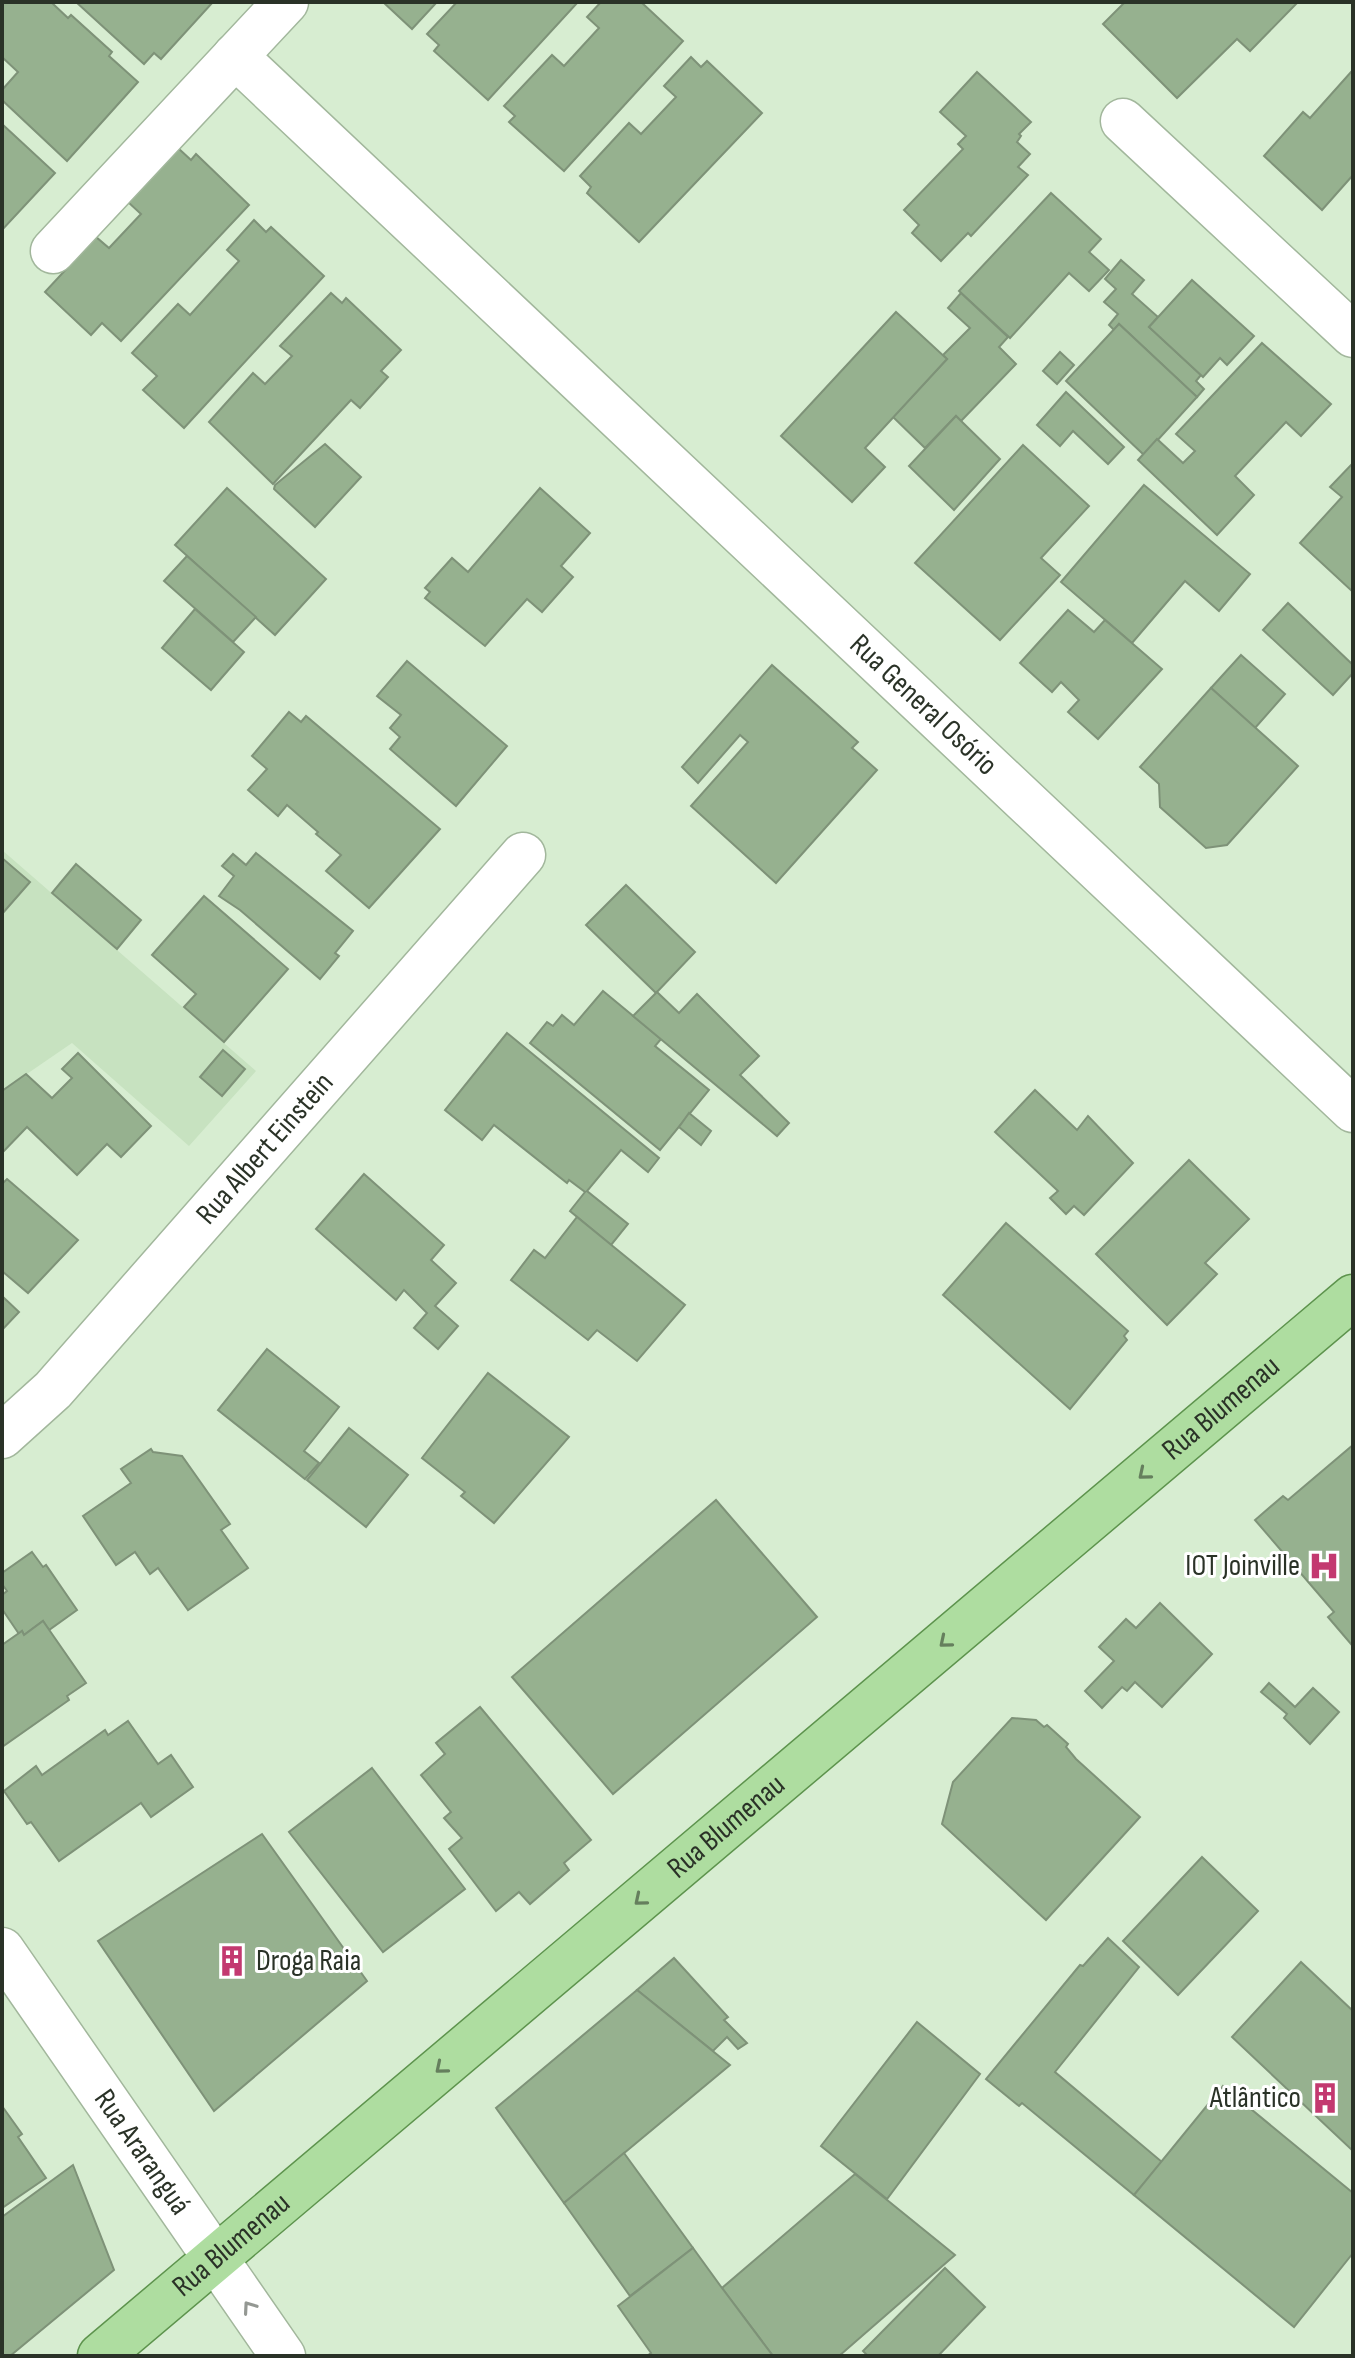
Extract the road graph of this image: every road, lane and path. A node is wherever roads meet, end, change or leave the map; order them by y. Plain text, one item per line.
1 (286, 2) edge
2 (235, 56) junction
3 (1123, 121) dead end
4 (53, 251) dead end
5 (1353, 335) edge
6 (523, 855) dead end
7 (1353, 1110) edge
8 (1353, 1297) edge
9 (2, 1436) edge
10 (2, 1950) edge
11 (215, 2259) junction
12 (100, 2356) edge
13 (283, 2356) edge

1 - 2 street
2 - 4 street
2 - 7 street, Rua General Osório
3 - 5 street
6 - 9 street, Rua Albert Einstein
8 -> 11 main road, Rua Blumenau
10 - 11 street, Rua Araranguá
11 - 12 main road, Rua Blumenau
13 -> 11 street, Rua Araranguá

